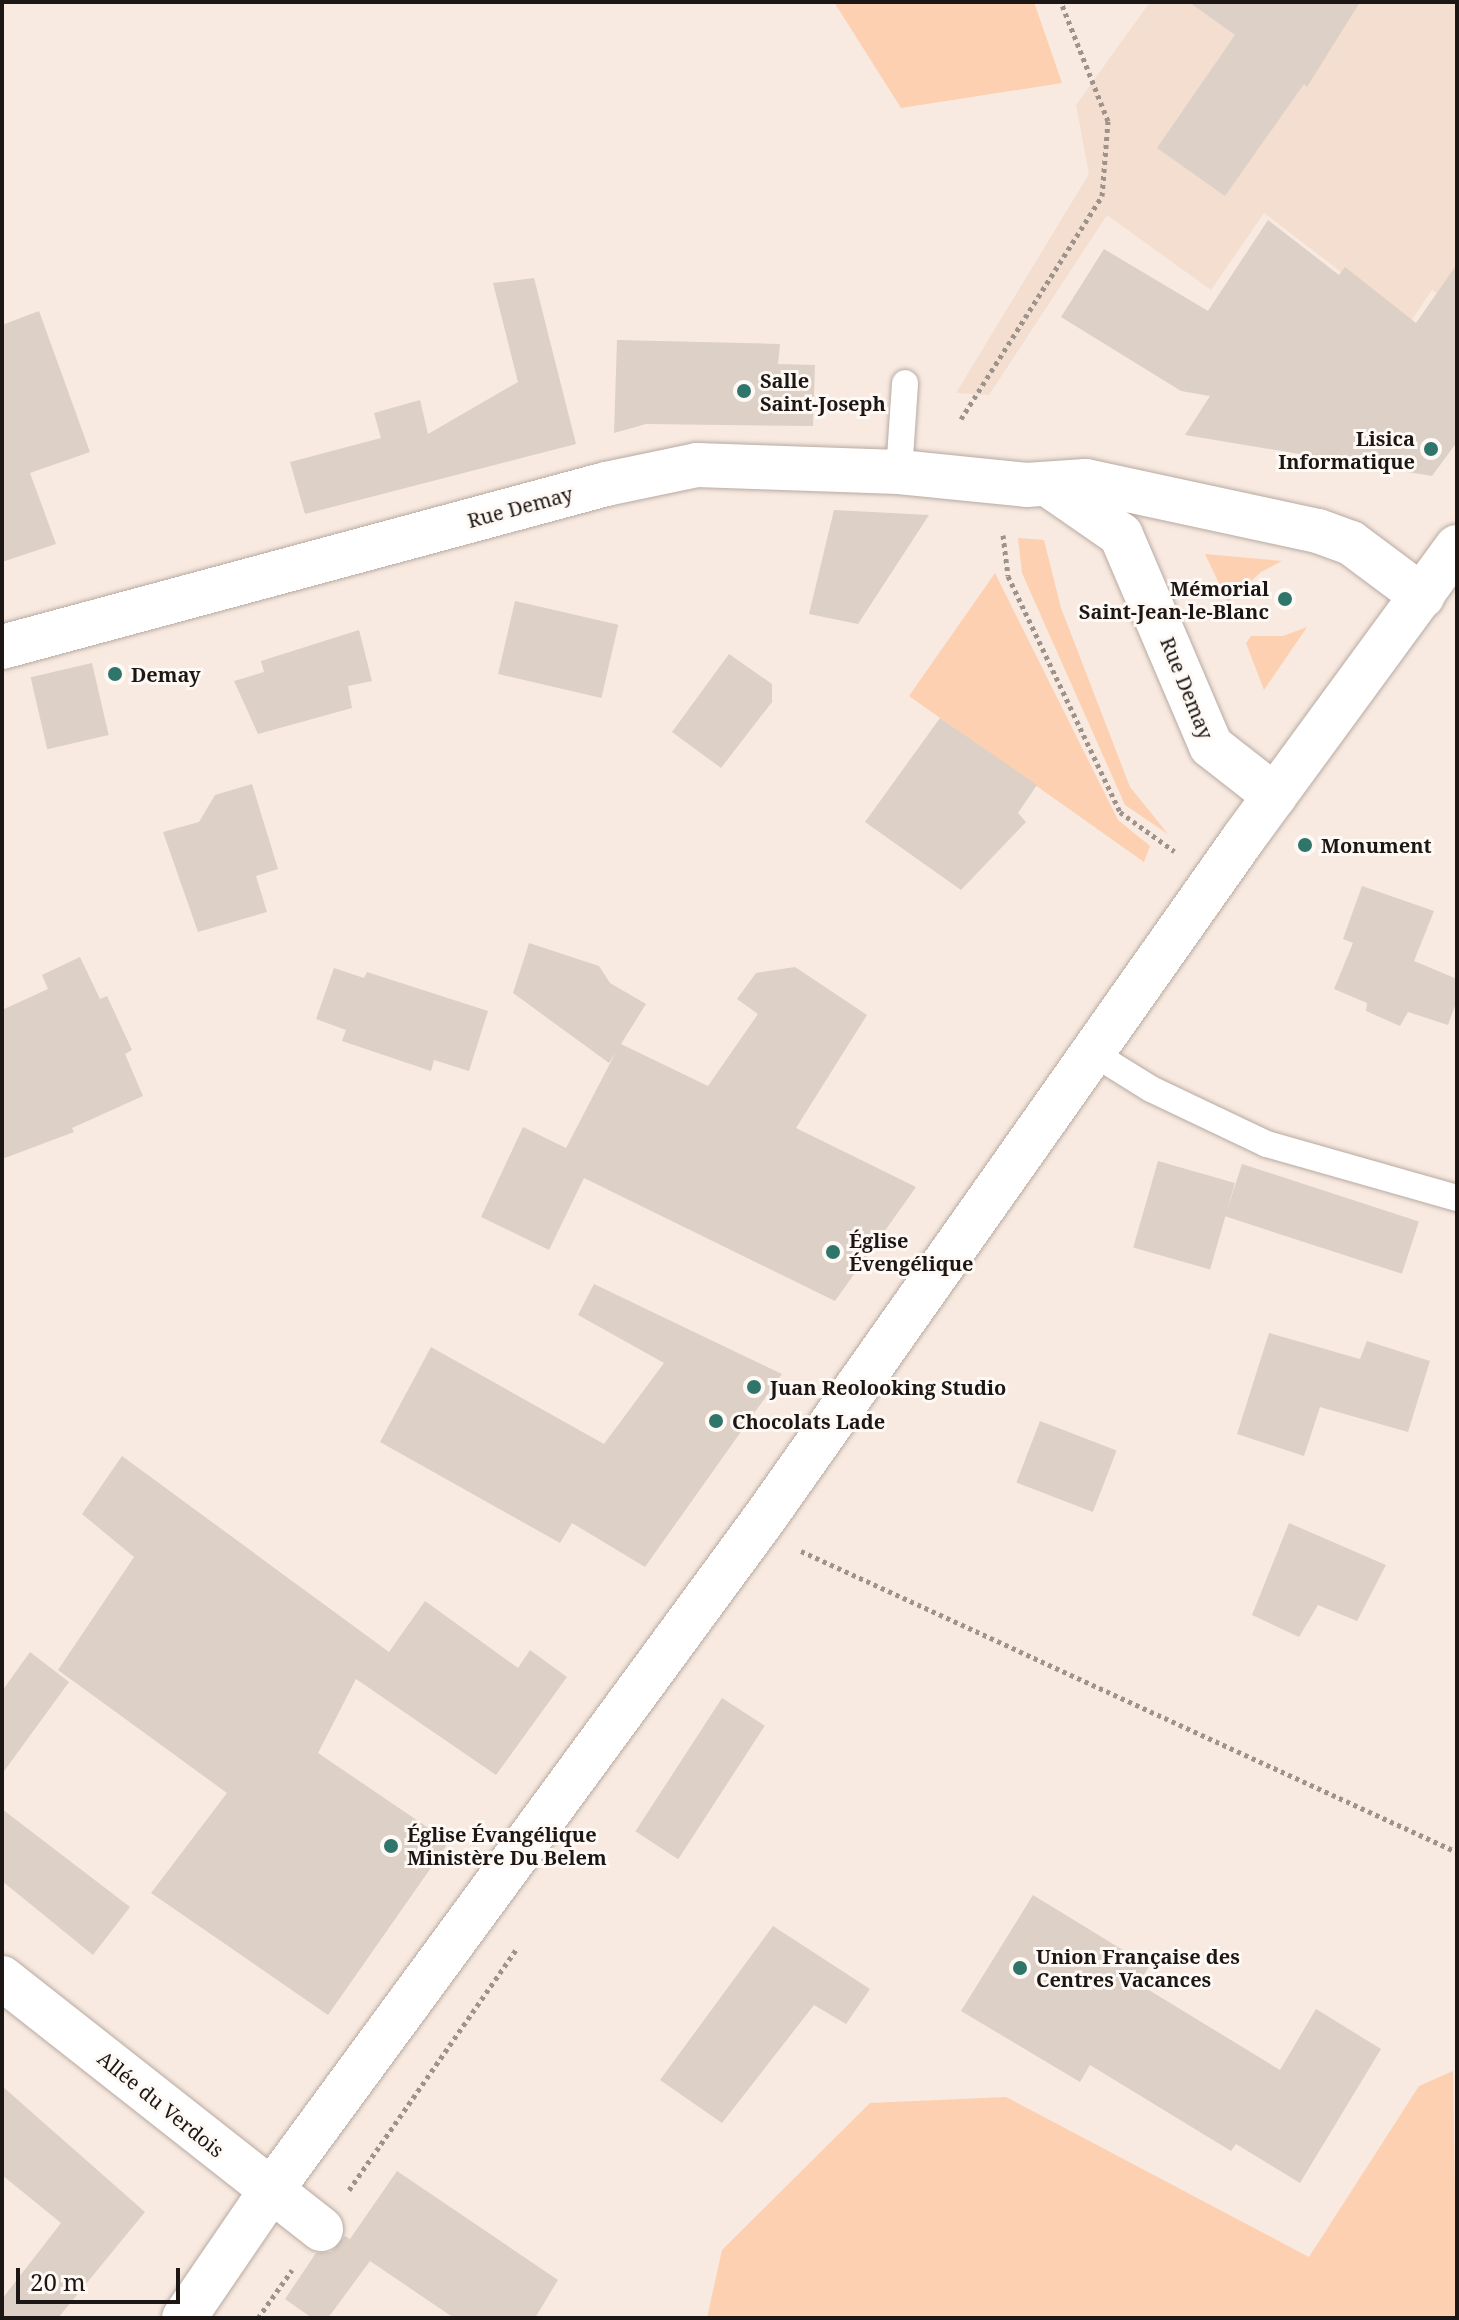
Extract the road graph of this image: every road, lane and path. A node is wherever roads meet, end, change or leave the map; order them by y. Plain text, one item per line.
1 (1061, 2) edge
2 (905, 383) dead end
3 (961, 419) dead end
4 (899, 472) junction
5 (1050, 486) junction
6 (1212, 506) junction
7 (1002, 528) dead end
8 (1457, 547) edge
9 (1133, 554) junction
10 (1422, 596) junction
11 (2, 647) edge
12 (1275, 796) junction
13 (1171, 849) dead end
14 (1093, 1053) junction
15 (1457, 1198) edge
16 (793, 1547) dead end
17 (1457, 1852) edge
18 (2, 1978) edge
19 (270, 2192) junction
20 (321, 2229) dead end
21 (184, 2318) edge

1 - 3 path
2 - 4 lane
4 - 5 street, Rue Demay
4 - 11 street, Rue Demay
5 - 6 street, Rue Demay
5 - 9 street, Rue Demay
6 - 9 street, Rue Demay
6 - 10 street, Rue Demay
7 - 13 path
8 - 10 street
9 - 12 street, Rue Demay
10 - 12 street
12 - 14 street
14 - 15 lane
14 - 19 street
16 - 17 path
18 - 19 street, Allée du Verdois
19 - 20 street, Allée du Verdois
19 - 21 street

